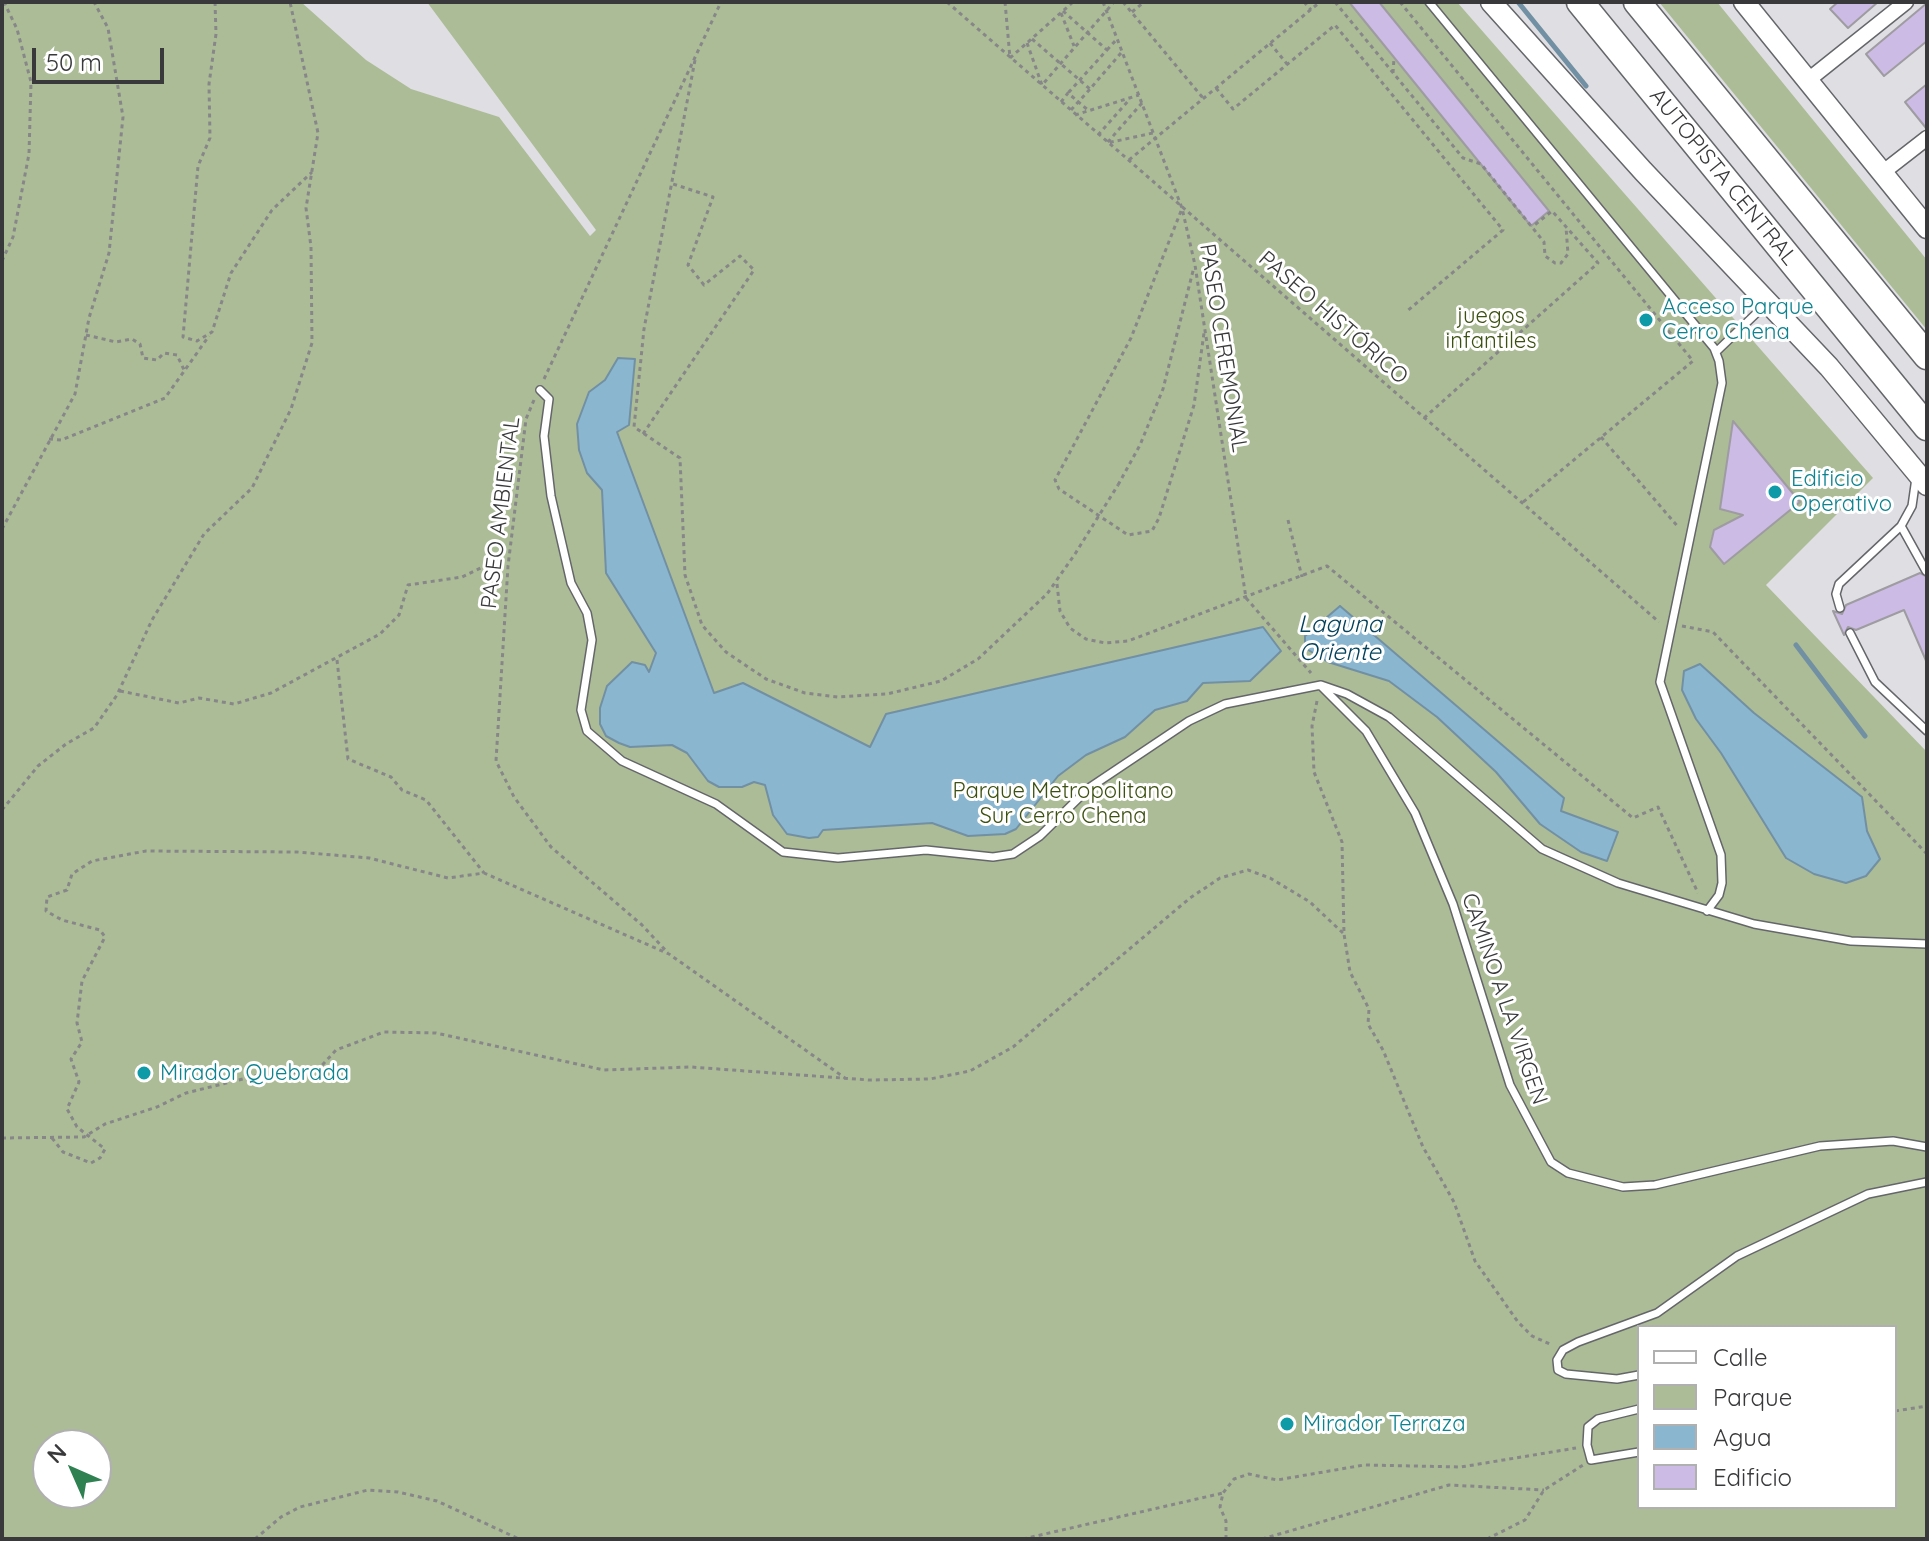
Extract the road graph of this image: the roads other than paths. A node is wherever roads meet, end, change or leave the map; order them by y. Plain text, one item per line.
1 (1429, 2) edge
2 (1491, 2) edge
3 (1580, 2) edge
4 (1637, 2) edge
5 (1744, 2) edge
6 (1906, 2) edge
7 (1807, 81) junction
8 (1927, 138) edge
9 (1882, 173) junction
10 (1927, 228) edge
11 (1767, 304) junction
12 (1716, 352) junction
13 (1927, 356) edge
14 (540, 390) road end
15 (1927, 427) edge
16 (1922, 478) edge
17 (1901, 526) junction
18 (1926, 571) edge
19 (1840, 608) dead end
20 (1850, 633) dead end
21 (1321, 685) junction
22 (1927, 731) edge
23 (1707, 911) junction
24 (1927, 944) edge
25 (1927, 1147) edge
26 (1927, 1182) edge
27 (1637, 1375) edge
28 (1637, 1409) edge
29 (1637, 1452) edge

1 - 12 lane
2 - 11 main road
3 - 15 highway, AUTOPISTA CENTRAL
4 - 13 highway, AUTOPISTA CENTRAL
5 - 7 main road
6 - 7 street
7 - 9 main road
8 - 9 street
9 - 10 main road
11 - 12 lane
11 - 16 main road
12 - 23 lane
14 - 21 lane
16 - 17 lane
17 - 18 lane
17 - 19 lane
20 - 22 lane
21 - 23 lane
21 - 25 lane, CAMINO A LA VIRGEN
23 - 24 lane
26 - 27 lane
28 - 29 lane

